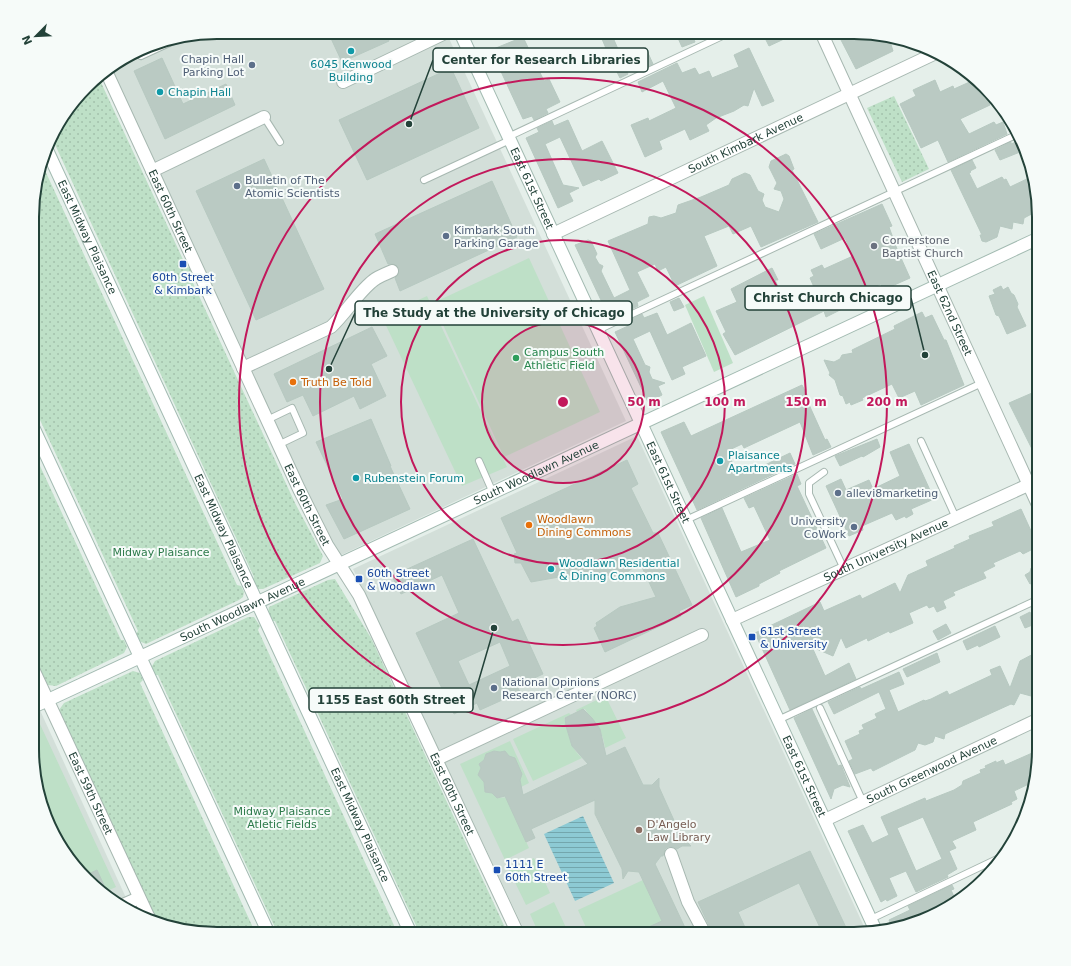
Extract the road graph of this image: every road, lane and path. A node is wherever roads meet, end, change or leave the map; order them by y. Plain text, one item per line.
1 (433, 39) edge
2 (463, 39) edge
3 (716, 39) edge
4 (824, 39) edge
5 (146, 54) edge
6 (142, 56) dead end
7 (930, 56) edge
8 (108, 76) edge
9 (343, 82) dead end
10 (849, 93) junction
11 (264, 117) joint
12 (1013, 136) edge
13 (509, 138) junction
14 (280, 142) dead end
15 (50, 156) edge
16 (152, 170) junction
17 (424, 180) dead end
18 (894, 191) junction
19 (553, 234) junction
20 (1032, 241) edge
21 (392, 272) dead end
22 (937, 286) junction
23 (598, 330) junction
24 (243, 368) junction
25 (982, 383) junction
26 (267, 420) junction
27 (641, 423) junction
28 (39, 440) edge
29 (921, 441) dead end
30 (278, 444) junction
31 (479, 460) dead end
32 (824, 472) dead end
33 (1032, 478) edge
34 (1032, 483) edge
35 (493, 493) junction
36 (956, 518) junction
37 (686, 520) junction
38 (340, 564) junction
39 (844, 569) junction
40 (258, 602) junction
41 (1032, 602) edge
42 (732, 620) junction
43 (702, 635) dead end
44 (141, 657) junction
45 (39, 682) edge
46 (47, 700) junction
47 (39, 704) edge
48 (820, 708) dead end
49 (778, 720) junction
50 (1032, 722) edge
51 (437, 759) junction
52 (863, 802) junction
53 (824, 820) junction
54 (671, 854) dead end
55 (992, 861) edge
56 (139, 898) junction
57 (128, 903) edge
58 (146, 912) edge
59 (870, 919) junction
60 (873, 926) edge
61 (267, 927) edge
62 (408, 927) edge
63 (515, 927) edge
64 (701, 927) edge

1 - 9 street
2 - 13 street, East 61st Street
3 - 13 lane
4 - 10 street, East 62nd Street
5 - 6 lane
7 - 10 street, South Kimbark Avenue
8 - 16 street, East 60th Street
10 - 18 street, East 62nd Street
10 - 19 street, South Kimbark Avenue
11 - 14 lane
11 - 16 street
12 - 18 lane
13 - 17 lane
13 - 19 street, East 61st Street
15 - 40 street, East Midway Plaisance
16 - 24 street, East 60th Street
18 - 22 street, East 62nd Street
18 - 23 lane
19 - 23 street, East 61st Street
20 - 22 street, South Woodlawn Avenue
21 - 24 street
22 - 25 street, East 62nd Street
22 - 27 street, South Woodlawn Avenue
23 - 27 street, East 61st Street
24 - 26 street, East 60th Street
25 - 33 street, East 62nd Street
25 - 37 lane
26 - 30 street, East 60th Street
26 - 30 lane
27 - 35 street, South Woodlawn Avenue
27 - 37 street, East 61st Street
28 - 44 street
29 - 36 lane
30 - 38 street, East 60th Street
31 - 35 lane
32 - 39 lane
34 - 36 street, South University Avenue
35 - 38 street, South Woodlawn Avenue
36 - 39 street, South University Avenue
37 - 42 street, East 61st Street
38 - 40 street, South Woodlawn Avenue
38 - 51 street, East 60th Street
39 - 42 street, South University Avenue
40 - 44 street, South Woodlawn Avenue
40 - 62 street, East Midway Plaisance
41 - 49 lane
42 - 49 street, East 61st Street
43 - 51 street
44 - 46 street, South Woodlawn Avenue
44 - 61 street
45 - 46 street, East 59th Street
46 - 47 street, South Woodlawn Avenue
46 - 56 street, East 59th Street
48 - 52 lane
49 - 53 street, East 61st Street
50 - 52 street, South Greenwood Avenue
51 - 63 street, East 60th Street
52 - 53 street, South Greenwood Avenue
53 - 59 street, East 61st Street
54 - 64 street
55 - 59 lane
56 - 57 street
56 - 58 street, East 59th Street
59 - 60 street, East 61st Street

